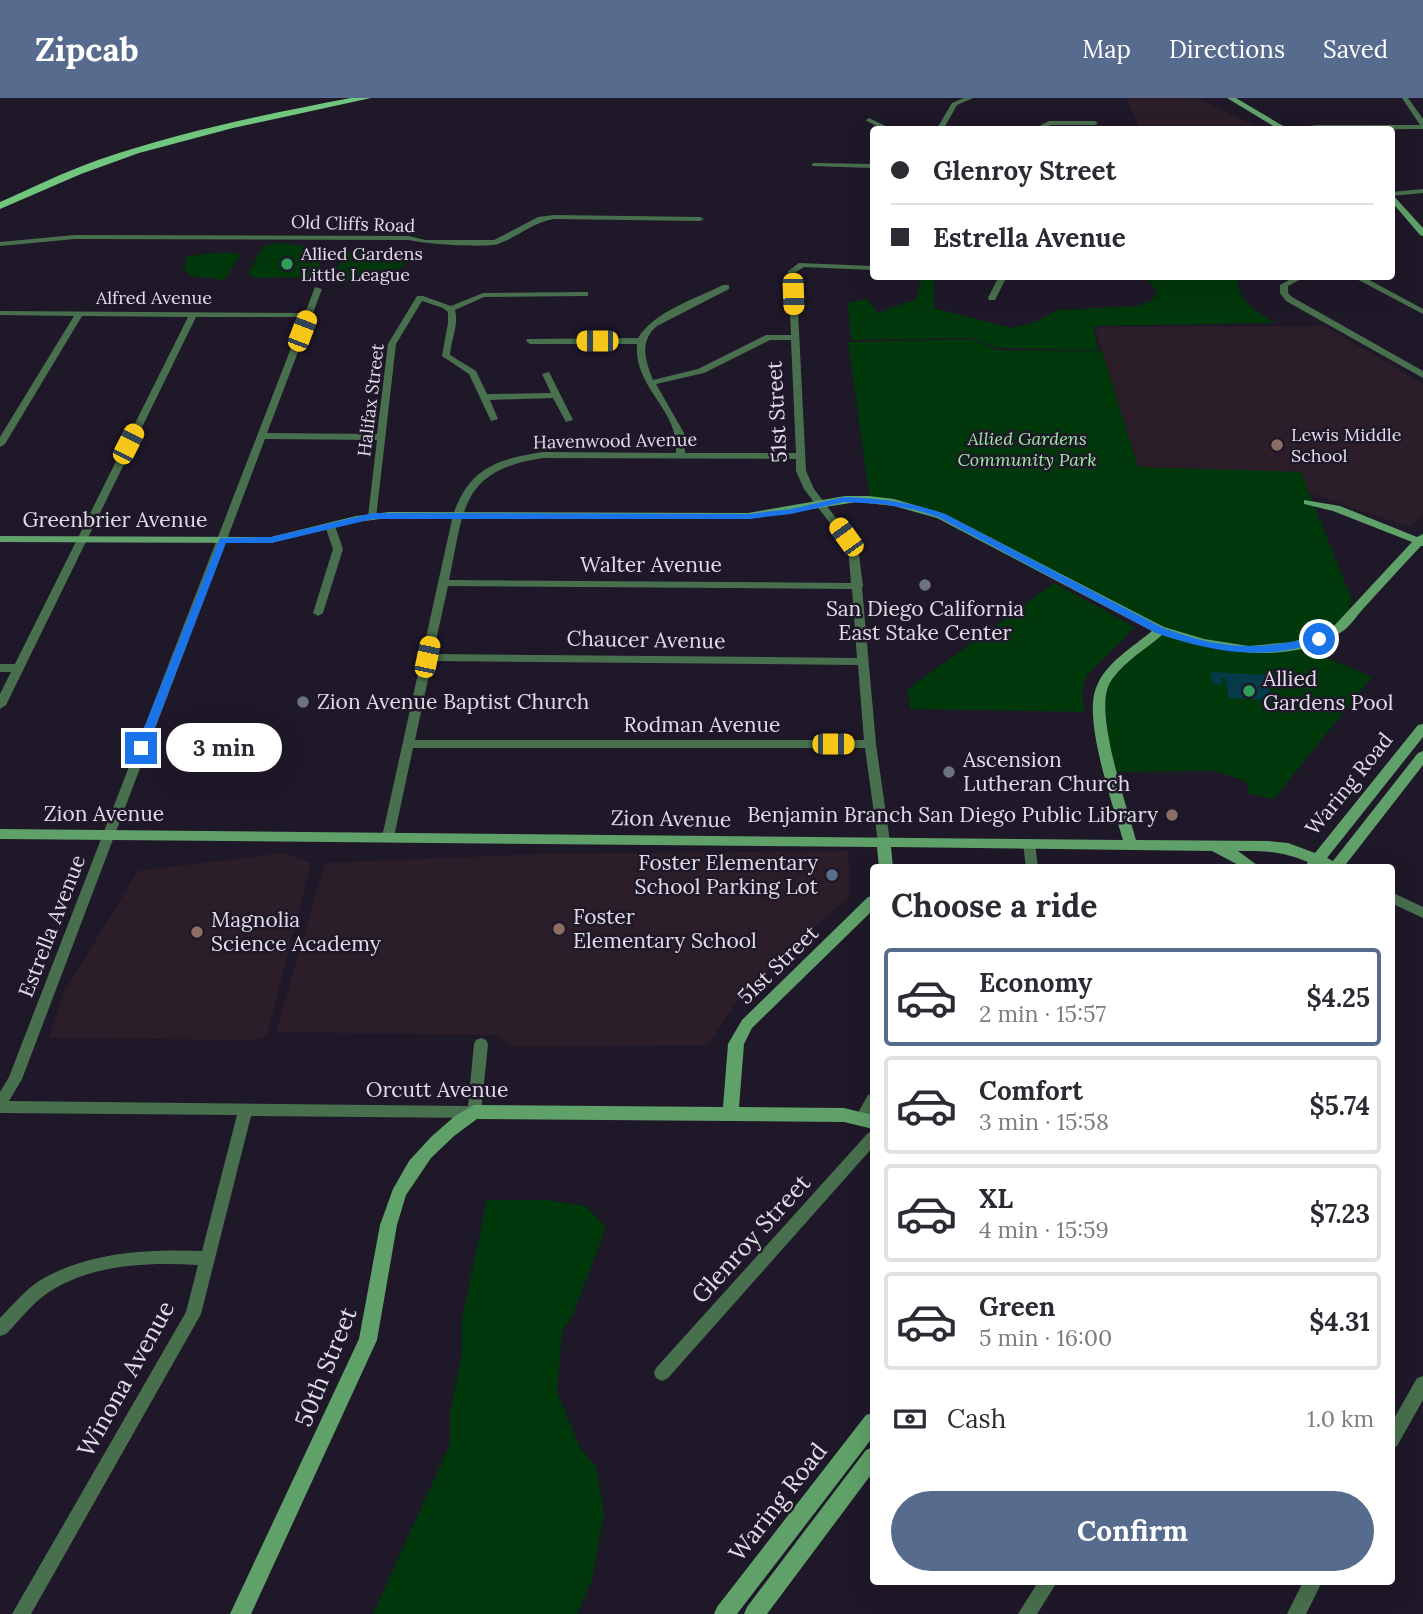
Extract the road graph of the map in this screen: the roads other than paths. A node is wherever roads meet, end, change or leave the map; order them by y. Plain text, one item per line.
1 (337, 98) edge
2 (366, 98) edge
3 (971, 98) edge
4 (1231, 98) edge
5 (1405, 98) edge
6 (869, 120) dead end
7 (1095, 123) dead end
8 (1423, 125) edge
9 (882, 126) edge
10 (941, 126) edge
11 (1043, 126) edge
12 (1280, 126) edge
13 (1370, 126) edge
14 (814, 165) dead end
15 (870, 166) edge
16 (1423, 191) edge
17 (1395, 194) edge
18 (0, 198) edge
19 (1395, 200) edge
20 (0, 206) edge
21 (700, 219) dead end
22 (1422, 230) edge
23 (0, 244) edge
24 (870, 268) edge
25 (1001, 280) edge
26 (1295, 280) edge
27 (1363, 280) edge
28 (726, 287) dead end
29 (318, 289) dead end
30 (585, 294) dead end
31 (422, 296) joint
32 (992, 298) dead end
33 (450, 309) junction
34 (1423, 312) edge
35 (0, 313) edge
36 (80, 313) junction
37 (193, 314) junction
38 (309, 315) junction
39 (795, 338) junction
40 (530, 341) dead end
41 (642, 341) junction
42 (546, 374) dead end
43 (1423, 375) edge
44 (650, 383) junction
45 (556, 395) junction
46 (485, 397) junction
47 (494, 419) dead end
48 (569, 420) dead end
49 (261, 436) junction
50 (382, 437) junction
51 (0, 444) edge
52 (681, 455) junction
53 (800, 456) junction
54 (1308, 502) dead end
55 (821, 503) junction
56 (458, 514) junction
57 (373, 516) junction
58 (330, 526) junction
59 (0, 539) edge
60 (81, 539) junction
61 (223, 540) junction
62 (1422, 540) edge
63 (444, 583) junction
64 (858, 586) junction
65 (318, 613) dead end
66 (1160, 630) junction
67 (427, 657) junction
68 (864, 662) junction
69 (0, 668) edge
70 (18, 668) junction
71 (0, 705) edge
72 (1423, 728) edge
73 (409, 744) junction
74 (870, 744) junction
75 (1423, 756) edge
76 (0, 834) edge
77 (107, 835) junction
78 (388, 837) junction
79 (884, 842) junction
80 (1029, 843) junction
81 (1131, 845) junction
82 (1206, 846) junction
83 (1315, 863) edge
84 (886, 864) edge
85 (1032, 864) edge
86 (1248, 864) edge
87 (1338, 864) edge
88 (1395, 899) edge
89 (870, 904) edge
90 (1423, 914) edge
91 (481, 1044) dead end
92 (0, 1106) edge
93 (245, 1110) junction
94 (474, 1112) junction
95 (731, 1112) junction
96 (868, 1120) edge
97 (870, 1140) edge
98 (208, 1258) junction
99 (0, 1329) edge
100 (662, 1373) dead end
101 (1423, 1384) edge
102 (870, 1426) edge
103 (1395, 1433) edge
104 (870, 1461) edge
105 (1046, 1585) edge
106 (1311, 1585) edge
107 (21, 1614) edge
108 (240, 1614) edge
109 (724, 1614) edge
110 (754, 1614) edge
111 (1027, 1614) edge
112 (1296, 1614) edge

1 - 18 main road
2 - 20 main road
3 - 10 street
4 - 12 street
5 - 8 street
6 - 9 street
7 - 11 street
8 - 13 street
14 - 15 street
16 - 17 street
19 - 22 street
21 - 23 street, Old Cliffs Road
24 - 39 street, 51st Street
25 - 32 street
26 - 43 street
27 - 34 street
28 - 41 street
29 - 38 street, Estrella Avenue
30 - 33 street
31 - 33 street
31 - 50 street, Halifax Street
33 - 46 street
35 - 36 street, Alfred Avenue
36 - 37 street, Alfred Avenue
36 - 51 street
37 - 38 street, Alfred Avenue
37 - 60 street
38 - 49 street, Estrella Avenue
39 - 44 street
39 - 53 street, 51st Street
40 - 41 street
41 - 44 street
42 - 45 street
44 - 52 street
45 - 46 street
45 - 48 street
46 - 47 street
49 - 50 street
49 - 61 street, Estrella Avenue
50 - 57 street, Halifax Street
52 - 53 street, Havenwood Avenue
52 - 56 street, Havenwood Avenue
53 - 55 street, 51st Street
54 - 62 street
55 - 56 street, Greenbrier Avenue
55 - 64 street, 51st Street
55 - 66 street, Greenbrier Avenue
56 - 57 street, Greenbrier Avenue
56 - 63 street
57 - 58 street, Greenbrier Avenue
58 - 61 street, Greenbrier Avenue
58 - 65 street
59 - 60 street, Greenbrier Avenue
60 - 61 street, Greenbrier Avenue
60 - 70 street
61 - 77 street, Estrella Avenue
62 - 66 street
63 - 64 street, Walter Avenue
63 - 67 street
64 - 68 street, 51st Street
66 - 81 street
67 - 68 street, Chaucer Avenue
67 - 73 street
68 - 74 street, 51st Street
69 - 70 street
70 - 71 street
72 - 83 street, Waring Road
73 - 74 street, Rodman Avenue
73 - 78 street
74 - 79 street, 51st Street
75 - 87 street, Waring Road
76 - 77 street, Zion Avenue
77 - 78 street, Zion Avenue
77 - 92 street, Estrella Avenue
78 - 79 street, Zion Avenue
79 - 80 street, Zion Avenue
79 - 84 street, 51st Street
80 - 81 street, Zion Avenue
80 - 85 street
81 - 82 street, Zion Avenue
82 - 83 street, Zion Avenue
82 - 86 street
88 - 90 street
89 - 95 street, 51st Street
91 - 94 street
92 - 93 street, Orcutt Avenue
93 - 94 street, Orcutt Avenue
93 - 98 street, Winona Avenue
94 - 95 street, Orcutt Avenue
94 - 108 street, 50th Street
95 - 96 street, Orcutt Avenue
97 - 100 street, Glenroy Street
98 - 99 street
98 - 107 street, Winona Avenue
101 - 103 street
102 - 109 street, Waring Road
104 - 110 street
105 - 111 street
106 - 112 street

